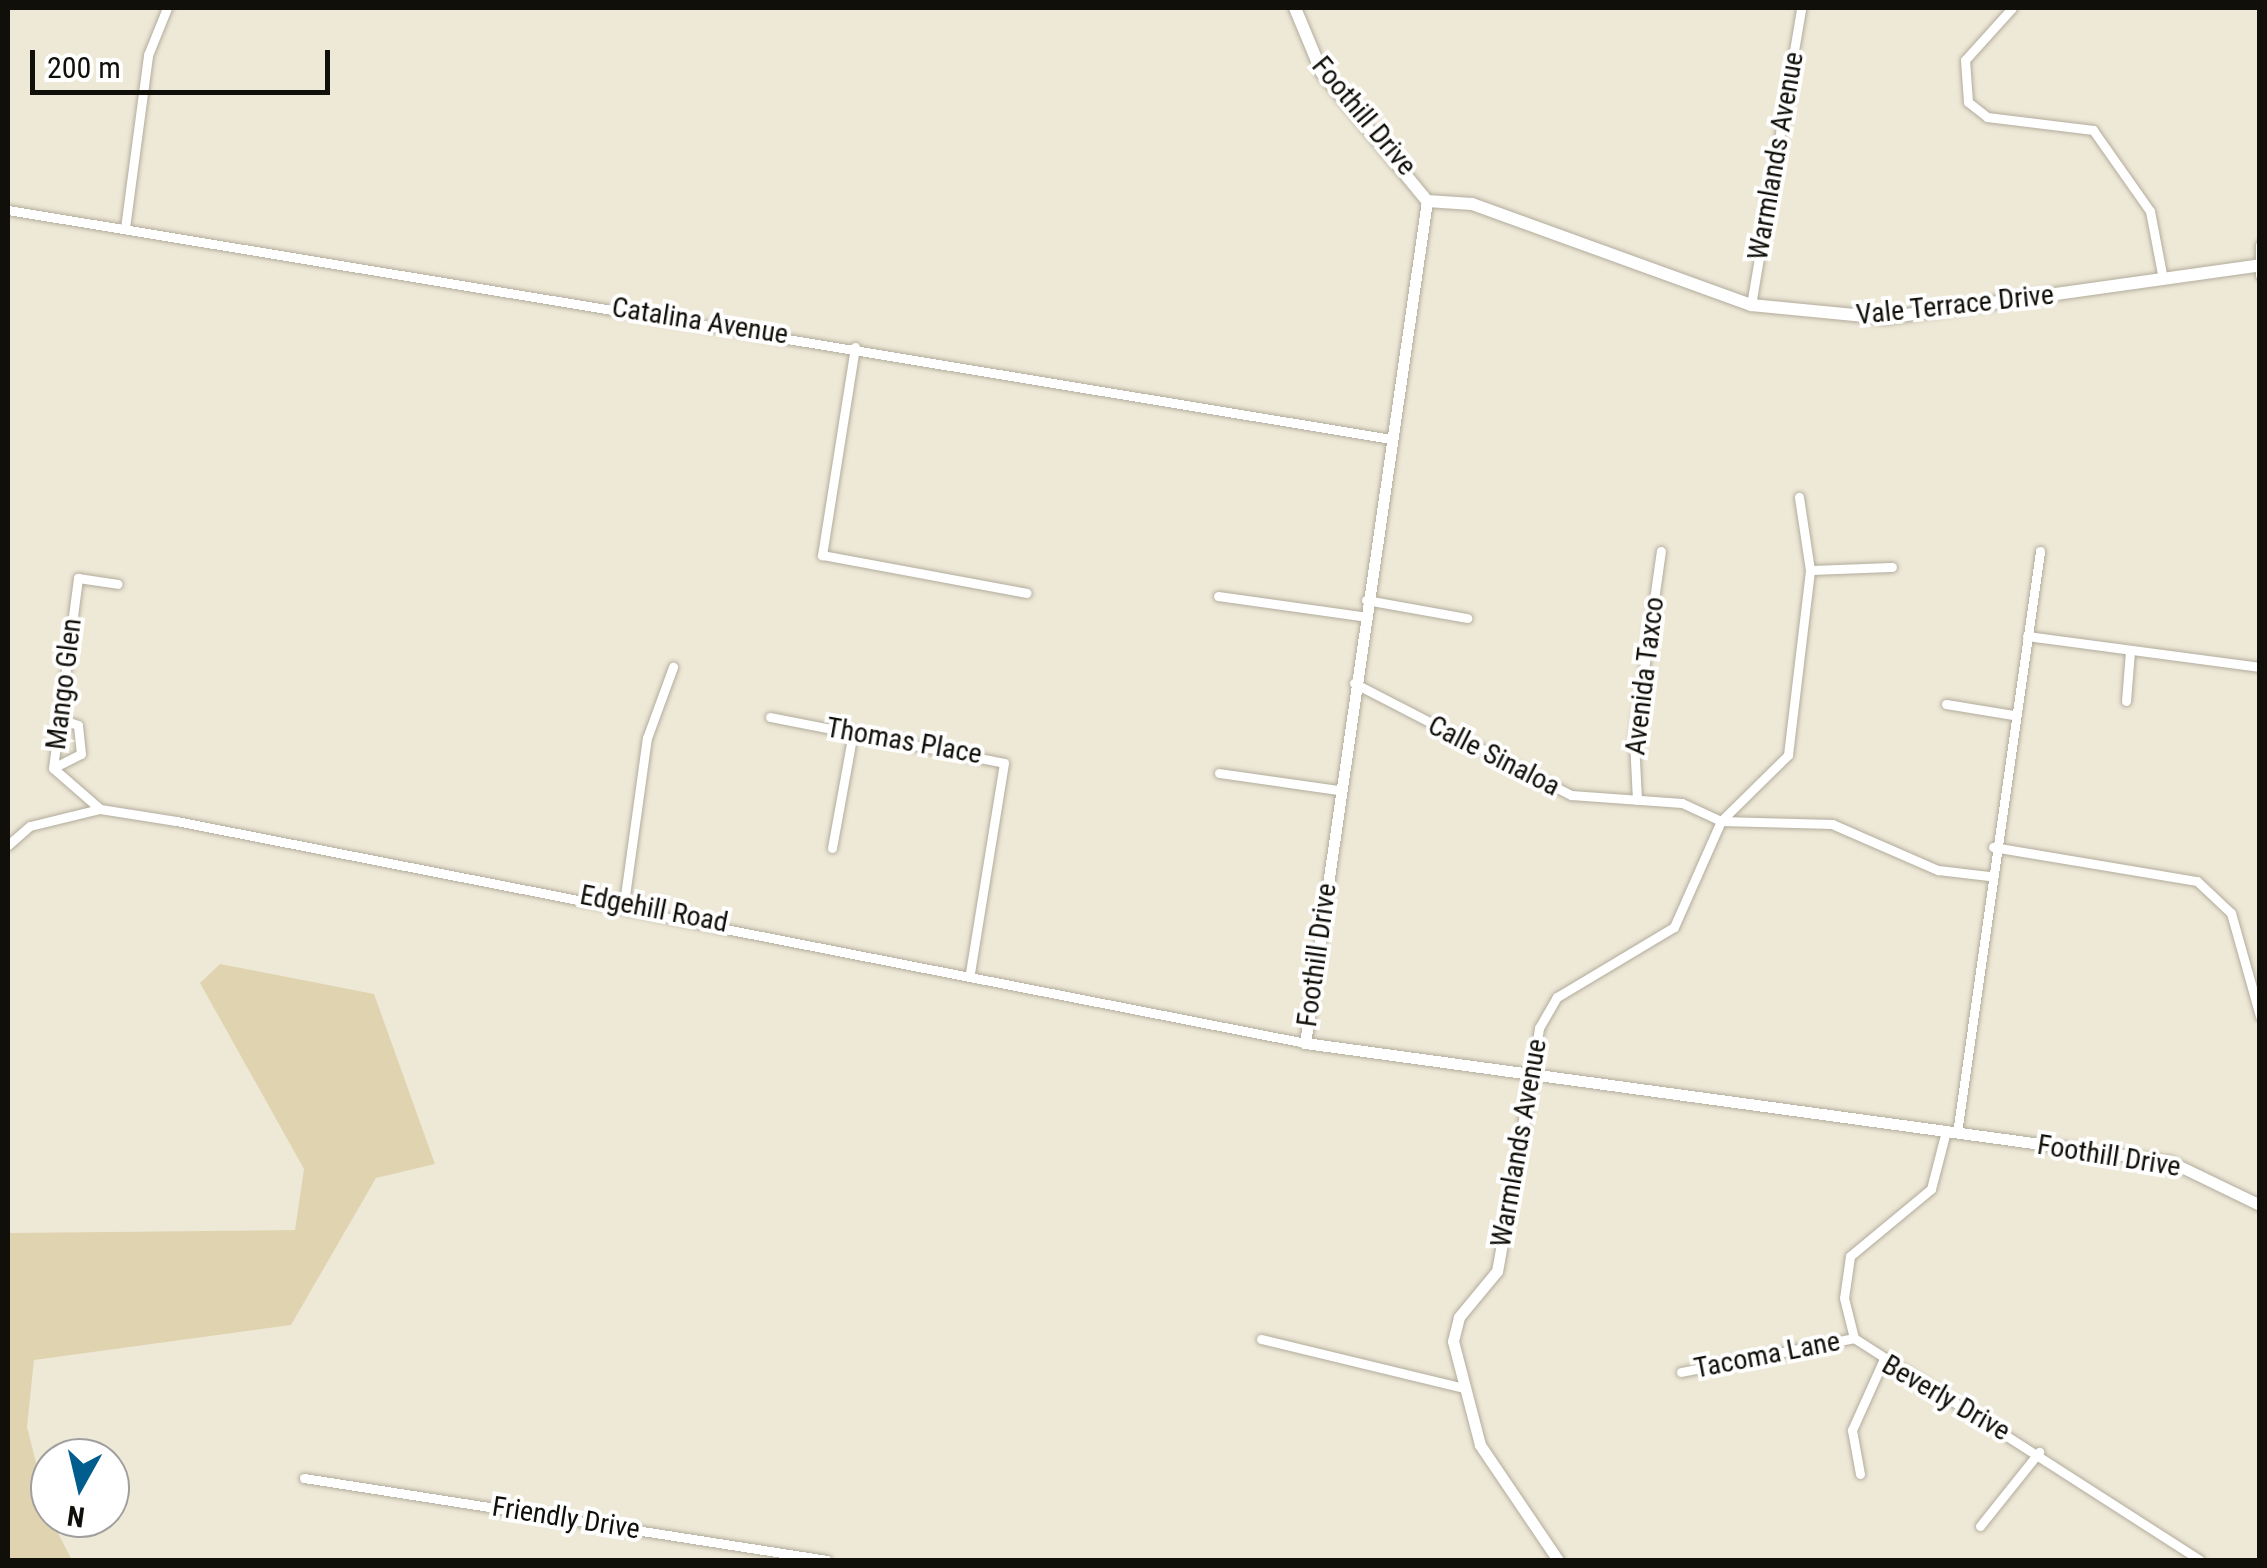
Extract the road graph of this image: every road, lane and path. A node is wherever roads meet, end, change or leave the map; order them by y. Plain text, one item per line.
1 (166, 8) edge
2 (1296, 8) edge
3 (1801, 8) edge
4 (2012, 8) edge
5 (1428, 201) junction
6 (8, 210) edge
7 (125, 228) junction
8 (2260, 245) edge
9 (2259, 268) edge
10 (2163, 279) junction
11 (1751, 305) junction
12 (855, 347) junction
13 (1391, 439) junction
14 (1799, 497) dead end
15 (2040, 551) dead end
16 (1662, 552) dead end
17 (1892, 567) dead end
18 (1810, 570) junction
19 (118, 584) dead end
20 (1027, 593) dead end
21 (1218, 596) dead end
22 (1364, 600) junction
23 (1361, 616) junction
24 (1467, 618) dead end
25 (2026, 636) junction
26 (2130, 651) junction
27 (674, 667) dead end
28 (2260, 667) edge
29 (1352, 682) junction
30 (2126, 701) dead end
31 (1946, 704) dead end
32 (2013, 715) junction
33 (770, 718) dead end
34 (60, 719) junction
35 (854, 732) junction
36 (53, 768) junction
37 (1219, 773) dead end
38 (1339, 790) junction
39 (1637, 800) junction
40 (100, 810) junction
41 (1722, 822) junction
42 (8, 845) edge
43 (1993, 847) junction
44 (832, 848) dead end
45 (1989, 876) junction
46 (624, 903) junction
47 (970, 972) junction
48 (2260, 1016) edge
49 (1305, 1043) junction
50 (1532, 1075) junction
51 (1952, 1132) junction
52 (2260, 1205) edge
53 (1854, 1338) junction
54 (1261, 1339) dead end
55 (1884, 1361) junction
56 (1681, 1372) dead end
57 (1464, 1388) junction
58 (2039, 1452) junction
59 (1860, 1474) dead end
60 (304, 1478) dead end
61 (1980, 1526) dead end
62 (827, 1560) edge
63 (1558, 1560) edge
64 (2200, 1560) edge

1 - 7 street
2 - 5 main road, Foothill Drive
3 - 11 street, Warmlands Avenue
4 - 10 street
5 - 11 main road, Vale Terrace Drive
5 - 13 street, Foothill Drive
6 - 7 street, Catalina Avenue
7 - 12 street, Catalina Avenue
8 - 9 street
9 - 10 main road, Vale Terrace Drive
10 - 11 main road, Vale Terrace Drive
12 - 13 street, Catalina Avenue
12 - 20 street
13 - 22 street, Foothill Drive
14 - 18 street, Warmlands Avenue
15 - 25 street, Beverly Drive
16 - 39 street, Avenida Taxco
17 - 18 street
18 - 41 street, Warmlands Avenue
19 - 34 street, Mango Glen
21 - 23 street
22 - 23 street, Foothill Drive
22 - 24 street
23 - 29 street, Foothill Drive
25 - 26 street
25 - 32 street, Beverly Drive
26 - 28 street
26 - 30 street
27 - 46 street
29 - 38 street, Foothill Drive
29 - 39 street, Calle Sinaloa
31 - 32 street
32 - 43 street, Beverly Drive
33 - 35 street, Thomas Place
34 - 36 street, Mango Glen
34 - 36 street
35 - 44 street
35 - 47 street, Thomas Place
36 - 40 street, Mango Glen
37 - 38 street
38 - 49 street, Foothill Drive
39 - 41 street, Calle Sinaloa
40 - 42 street, Edgehill Road
40 - 46 street, Edgehill Road
41 - 45 street, Calle Sinaloa
41 - 50 street, Warmlands Avenue
43 - 45 street, Beverly Drive
43 - 48 street
45 - 51 street, Beverly Drive
46 - 47 street, Edgehill Road
47 - 49 street, Edgehill Road
49 - 50 street, Foothill Drive
50 - 51 street, Foothill Drive
50 - 57 street, Warmlands Avenue
51 - 52 street, Foothill Drive
51 - 53 street, Beverly Drive
53 - 55 street, Beverly Drive
53 - 56 street, Tacoma Lane
54 - 57 street
55 - 58 street, Beverly Drive
55 - 59 street
57 - 63 street, Warmlands Avenue
58 - 61 street
58 - 64 street, Beverly Drive
60 - 62 street, Friendly Drive

